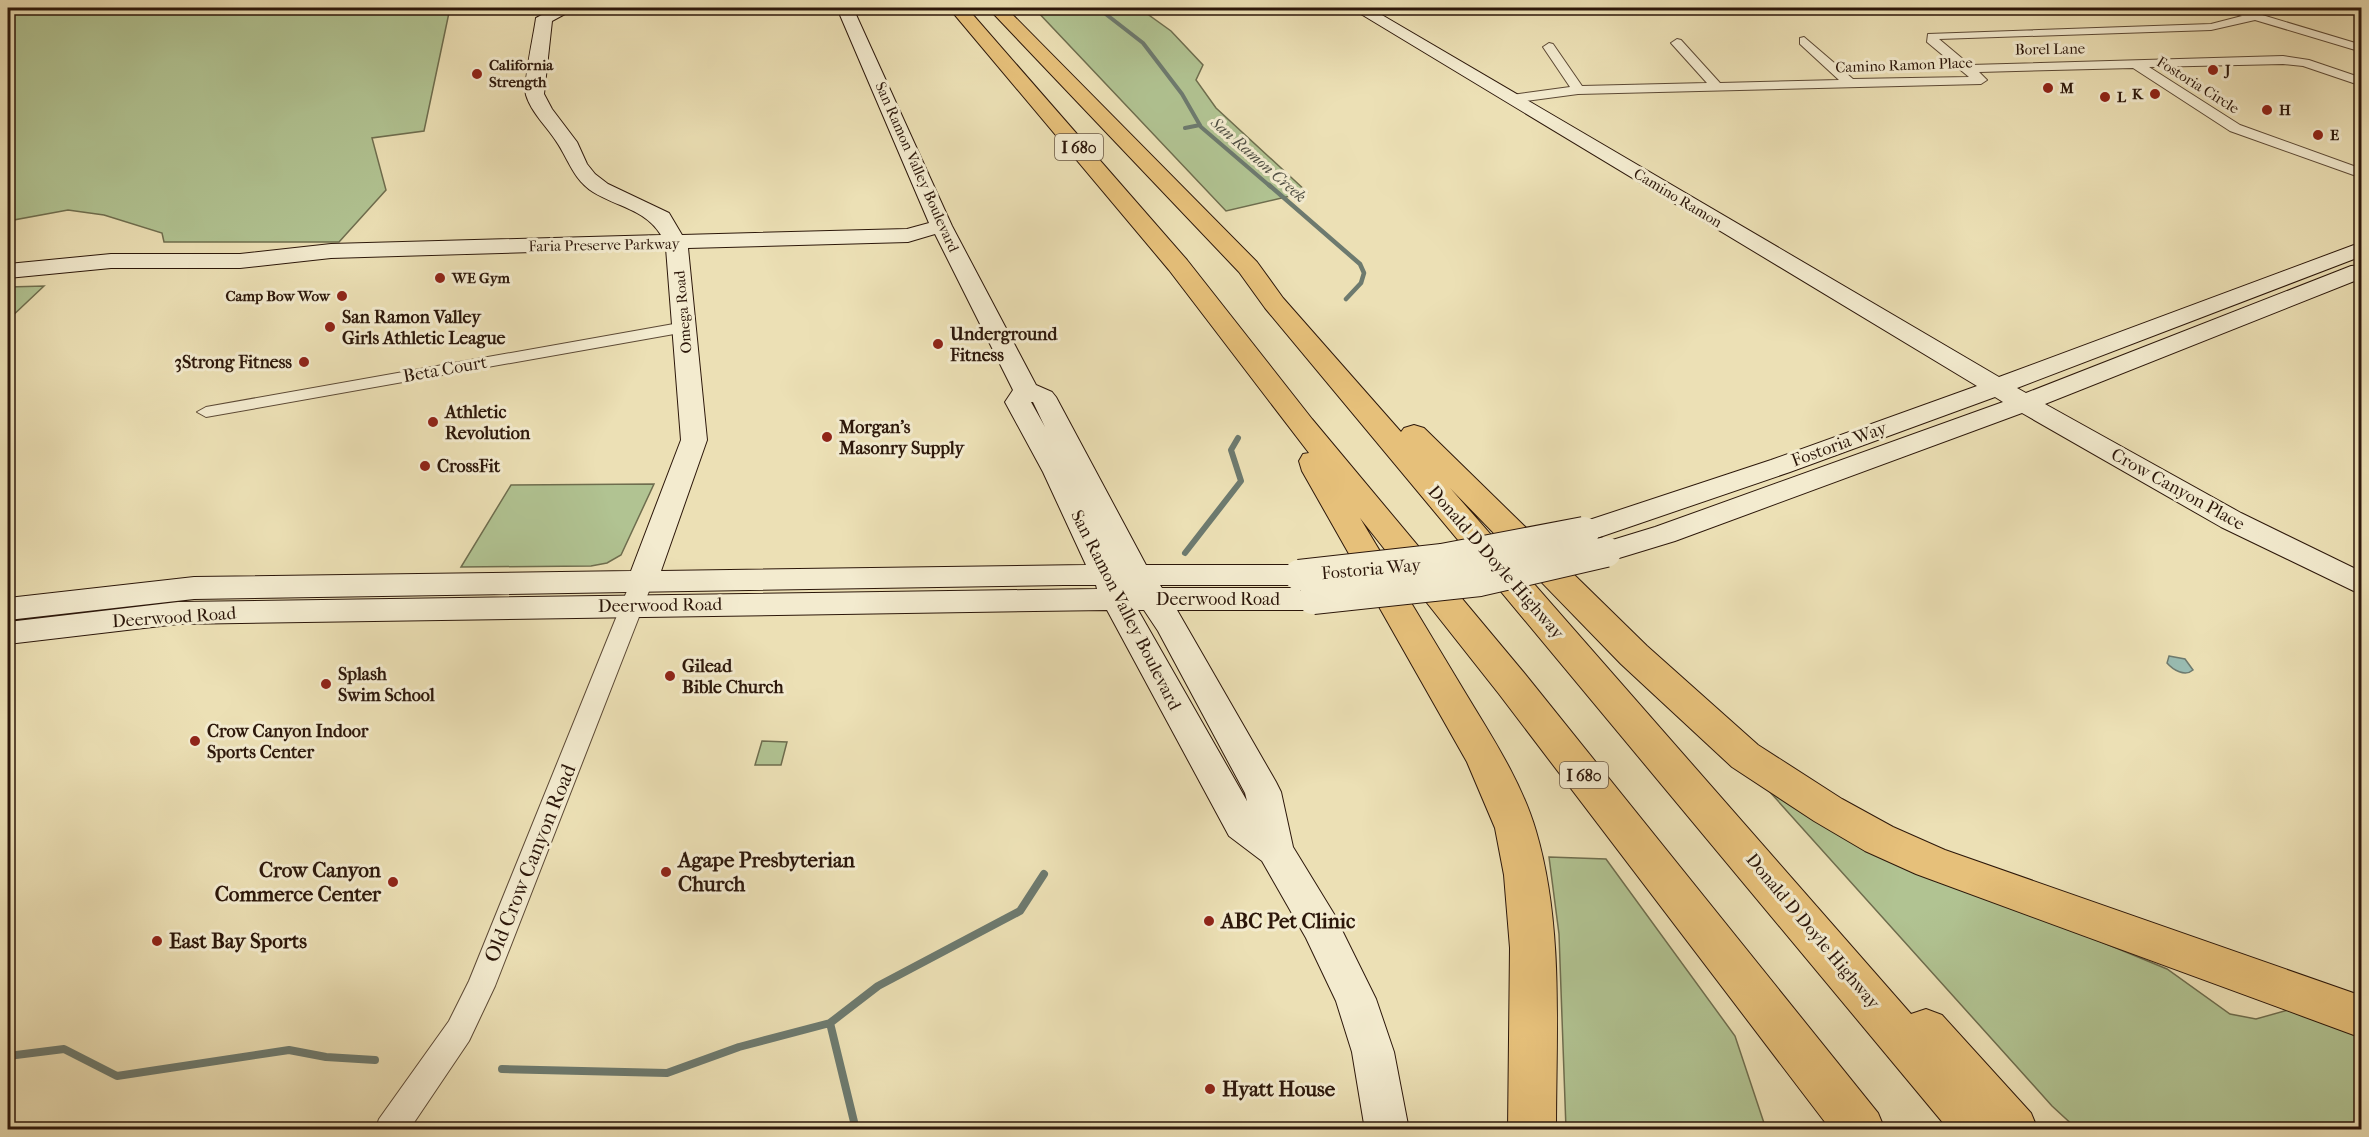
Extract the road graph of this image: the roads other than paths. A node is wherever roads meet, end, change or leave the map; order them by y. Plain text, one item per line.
1 (568, 8) edge
2 (845, 8) edge
3 (958, 8) edge
4 (997, 8) edge
5 (1359, 8) edge
6 (2229, 8) edge
7 (2255, 15) junction
8 (1804, 41) dead end
9 (1677, 43) dead end
10 (1549, 47) dead end
11 (2361, 49) edge
12 (2134, 63) junction
13 (1967, 69) junction
14 (2361, 82) edge
15 (1851, 84) junction
16 (1717, 87) junction
17 (1578, 90) junction
18 (1512, 99) junction
19 (2361, 174) edge
20 (941, 226) junction
21 (677, 244) junction
22 (2361, 248) edge
23 (266, 257) junction
24 (8, 262) edge
25 (1248, 267) junction
26 (2361, 270) edge
27 (8, 271) edge
28 (2270, 284) junction
29 (2298, 296) junction
30 (684, 327) junction
31 (1998, 387) junction
32 (2024, 403) junction
33 (206, 412) dead end
34 (1302, 425) junction
35 (1595, 542) junction
36 (2361, 585) edge
37 (1129, 587) junction
38 (1306, 587) joint
39 (637, 593) junction
40 (8, 609) edge
41 (8, 633) edge
42 (1186, 728) junction
43 (1263, 792) junction
44 (1275, 850) junction
45 (1793, 907) junction
46 (2361, 1017) edge
47 (390, 1130) edge
48 (1387, 1130) edge
49 (1532, 1130) edge
50 (1861, 1130) edge
51 (1981, 1130) edge
52 (2014, 1130) edge

1 - 21 street, Omega Road
2 - 20 street, San Ramon Valley Boulevard
3 - 34 highway, I 680
4 - 25 highway, Donald D Doyle Highway / I 680
5 - 18 street, Camino Ramon
6 - 7 street
7 - 11 street
7 - 13 street, Camino Ramon Place
8 - 15 street
9 - 16 street
10 - 17 street
12 - 13 street, Borel Lane
12 - 14 street, Fostoria Circle
12 - 19 street, Fostoria Circle
13 - 15 street, Camino Ramon Place
15 - 16 street, Camino Ramon Place
16 - 17 street, Camino Ramon Place
17 - 18 street, Camino Ramon Place
18 - 31 street, Camino Ramon
20 - 21 street, Faria Preserve Parkway
20 - 37 street, San Ramon Valley Boulevard
21 - 23 street, Faria Preserve Parkway
21 - 30 street, Omega Road
22 - 28 street, Fostoria Way
23 - 24 street, Faria Preserve Parkway
23 - 27 street, Faria Preserve Parkway
25 - 45 highway, Donald D Doyle Highway / I 680
25 - 46 highway
26 - 29 street, Fostoria Way
28 - 29 street
28 - 31 street, Fostoria Way
29 - 32 street, Fostoria Way
30 - 33 street, Beta Court
30 - 39 street, Omega Road
31 - 32 street, Crow Canyon Place
31 - 35 street, Fostoria Way
32 - 35 street, Fostoria Way
32 - 36 street, Crow Canyon Place
34 - 49 highway
34 - 50 highway, I 680
35 - 38 street, Fostoria Way, bridge
37 - 38 street, Deerwood Road
37 - 39 street, Deerwood Road
37 - 42 street, San Ramon Valley Boulevard
37 - 43 street, San Ramon Valley Boulevard
39 - 40 street, Deerwood Road
39 - 41 street, Deerwood Road
39 - 47 street, Old Crow Canyon Road
42 - 43 street
42 - 44 street, San Ramon Valley Boulevard
43 - 44 street, San Ramon Valley Boulevard
44 - 48 street, San Ramon Valley Boulevard
45 - 51 highway, Donald D Doyle Highway / I 680
45 - 52 highway

